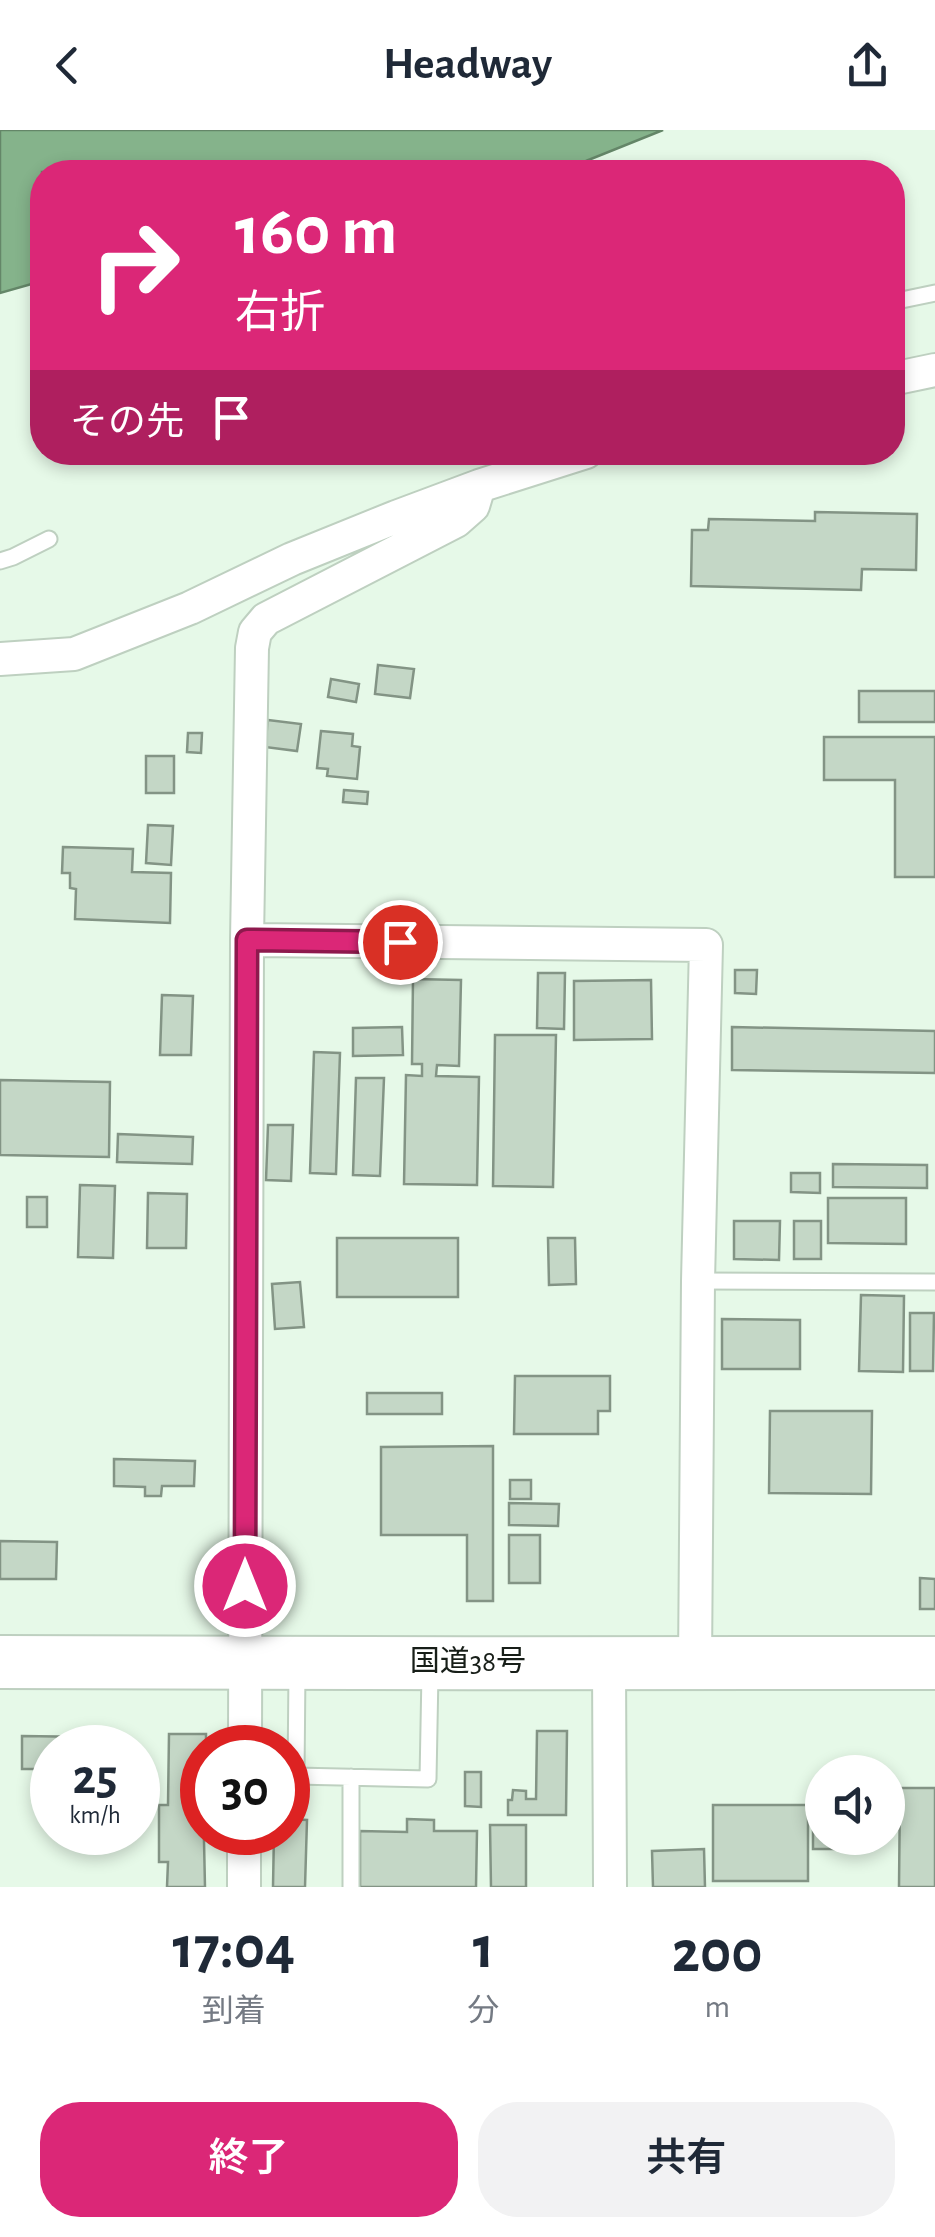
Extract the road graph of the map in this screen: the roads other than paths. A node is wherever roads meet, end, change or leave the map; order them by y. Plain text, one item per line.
1 (935, 294) edge
2 (905, 300) edge
3 (935, 370) edge
4 (905, 376) edge
5 (545, 465) edge
6 (479, 486) junction
7 (49, 538) dead end
8 (0, 561) edge
9 (0, 658) edge
10 (247, 940) junction
11 (698, 1281) junction
12 (934, 1282) edge
13 (0, 1662) edge
14 (245, 1662) junction
15 (297, 1662) junction
16 (430, 1662) junction
17 (609, 1663) junction
18 (935, 1663) edge
19 (695, 1665) junction
20 (245, 1725) edge
21 (351, 1777) junction
22 (244, 1855) edge
23 (244, 1887) edge
24 (351, 1887) edge
25 (610, 1887) edge

1 - 2 lane
3 - 4 street
5 - 6 street
6 - 9 street
6 - 10 street
7 - 8 lane
10 - 11 street
10 - 14 street
11 - 12 lane
11 - 19 street
13 - 14 highway, 国道38号
14 - 15 highway, 国道38号
14 - 20 street
15 - 16 highway, 国道38号
15 - 21 lane
16 - 17 highway, 国道38号
16 - 21 lane
17 - 19 highway, 国道38号
17 - 25 street
18 - 19 highway, 国道38号
21 - 24 lane
22 - 23 street

